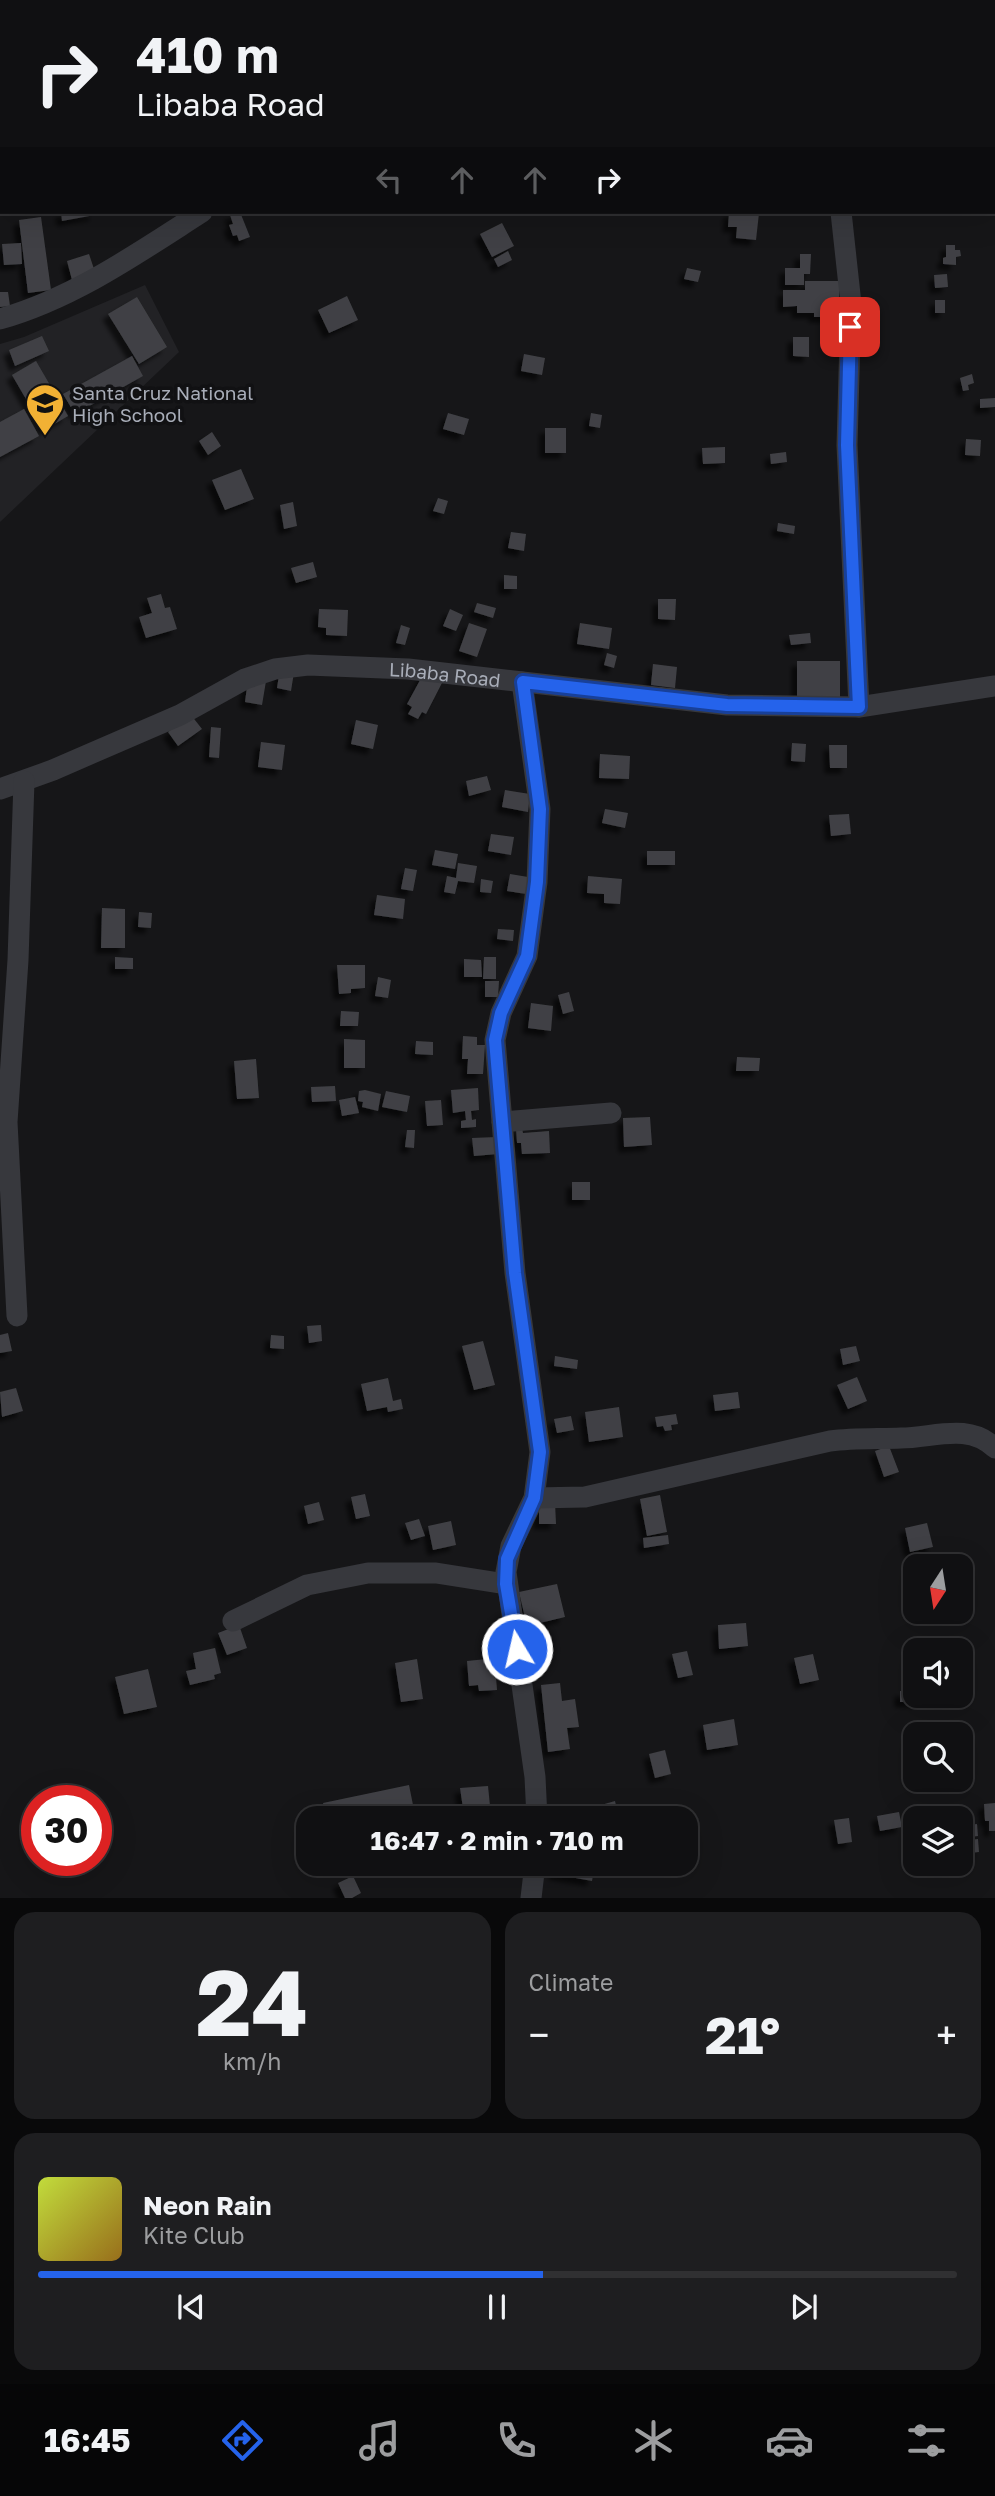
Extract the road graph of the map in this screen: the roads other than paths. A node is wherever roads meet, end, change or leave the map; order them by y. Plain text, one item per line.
1 (199, 214) edge
2 (841, 214) edge
3 (0, 319) edge
4 (523, 682) junction
5 (995, 686) edge
6 (859, 707) junction
7 (24, 781) junction
8 (0, 789) edge
9 (611, 1113) dead end
10 (502, 1122) junction
11 (17, 1316) dead end
12 (995, 1448) edge
13 (534, 1498) junction
14 (506, 1584) junction
15 (233, 1621) dead end
16 (536, 1806) edge
17 (534, 1876) edge
18 (531, 1898) edge

1 - 3 street
2 - 6 street
4 - 6 street, Libaba Road
4 - 7 street, Libaba Road
4 - 10 street
5 - 6 street, Libaba Road
7 - 8 street, Libaba Road
7 - 11 street
9 - 10 street
10 - 13 street
12 - 13 street
13 - 14 street
14 - 15 street
14 - 16 street
17 - 18 street

